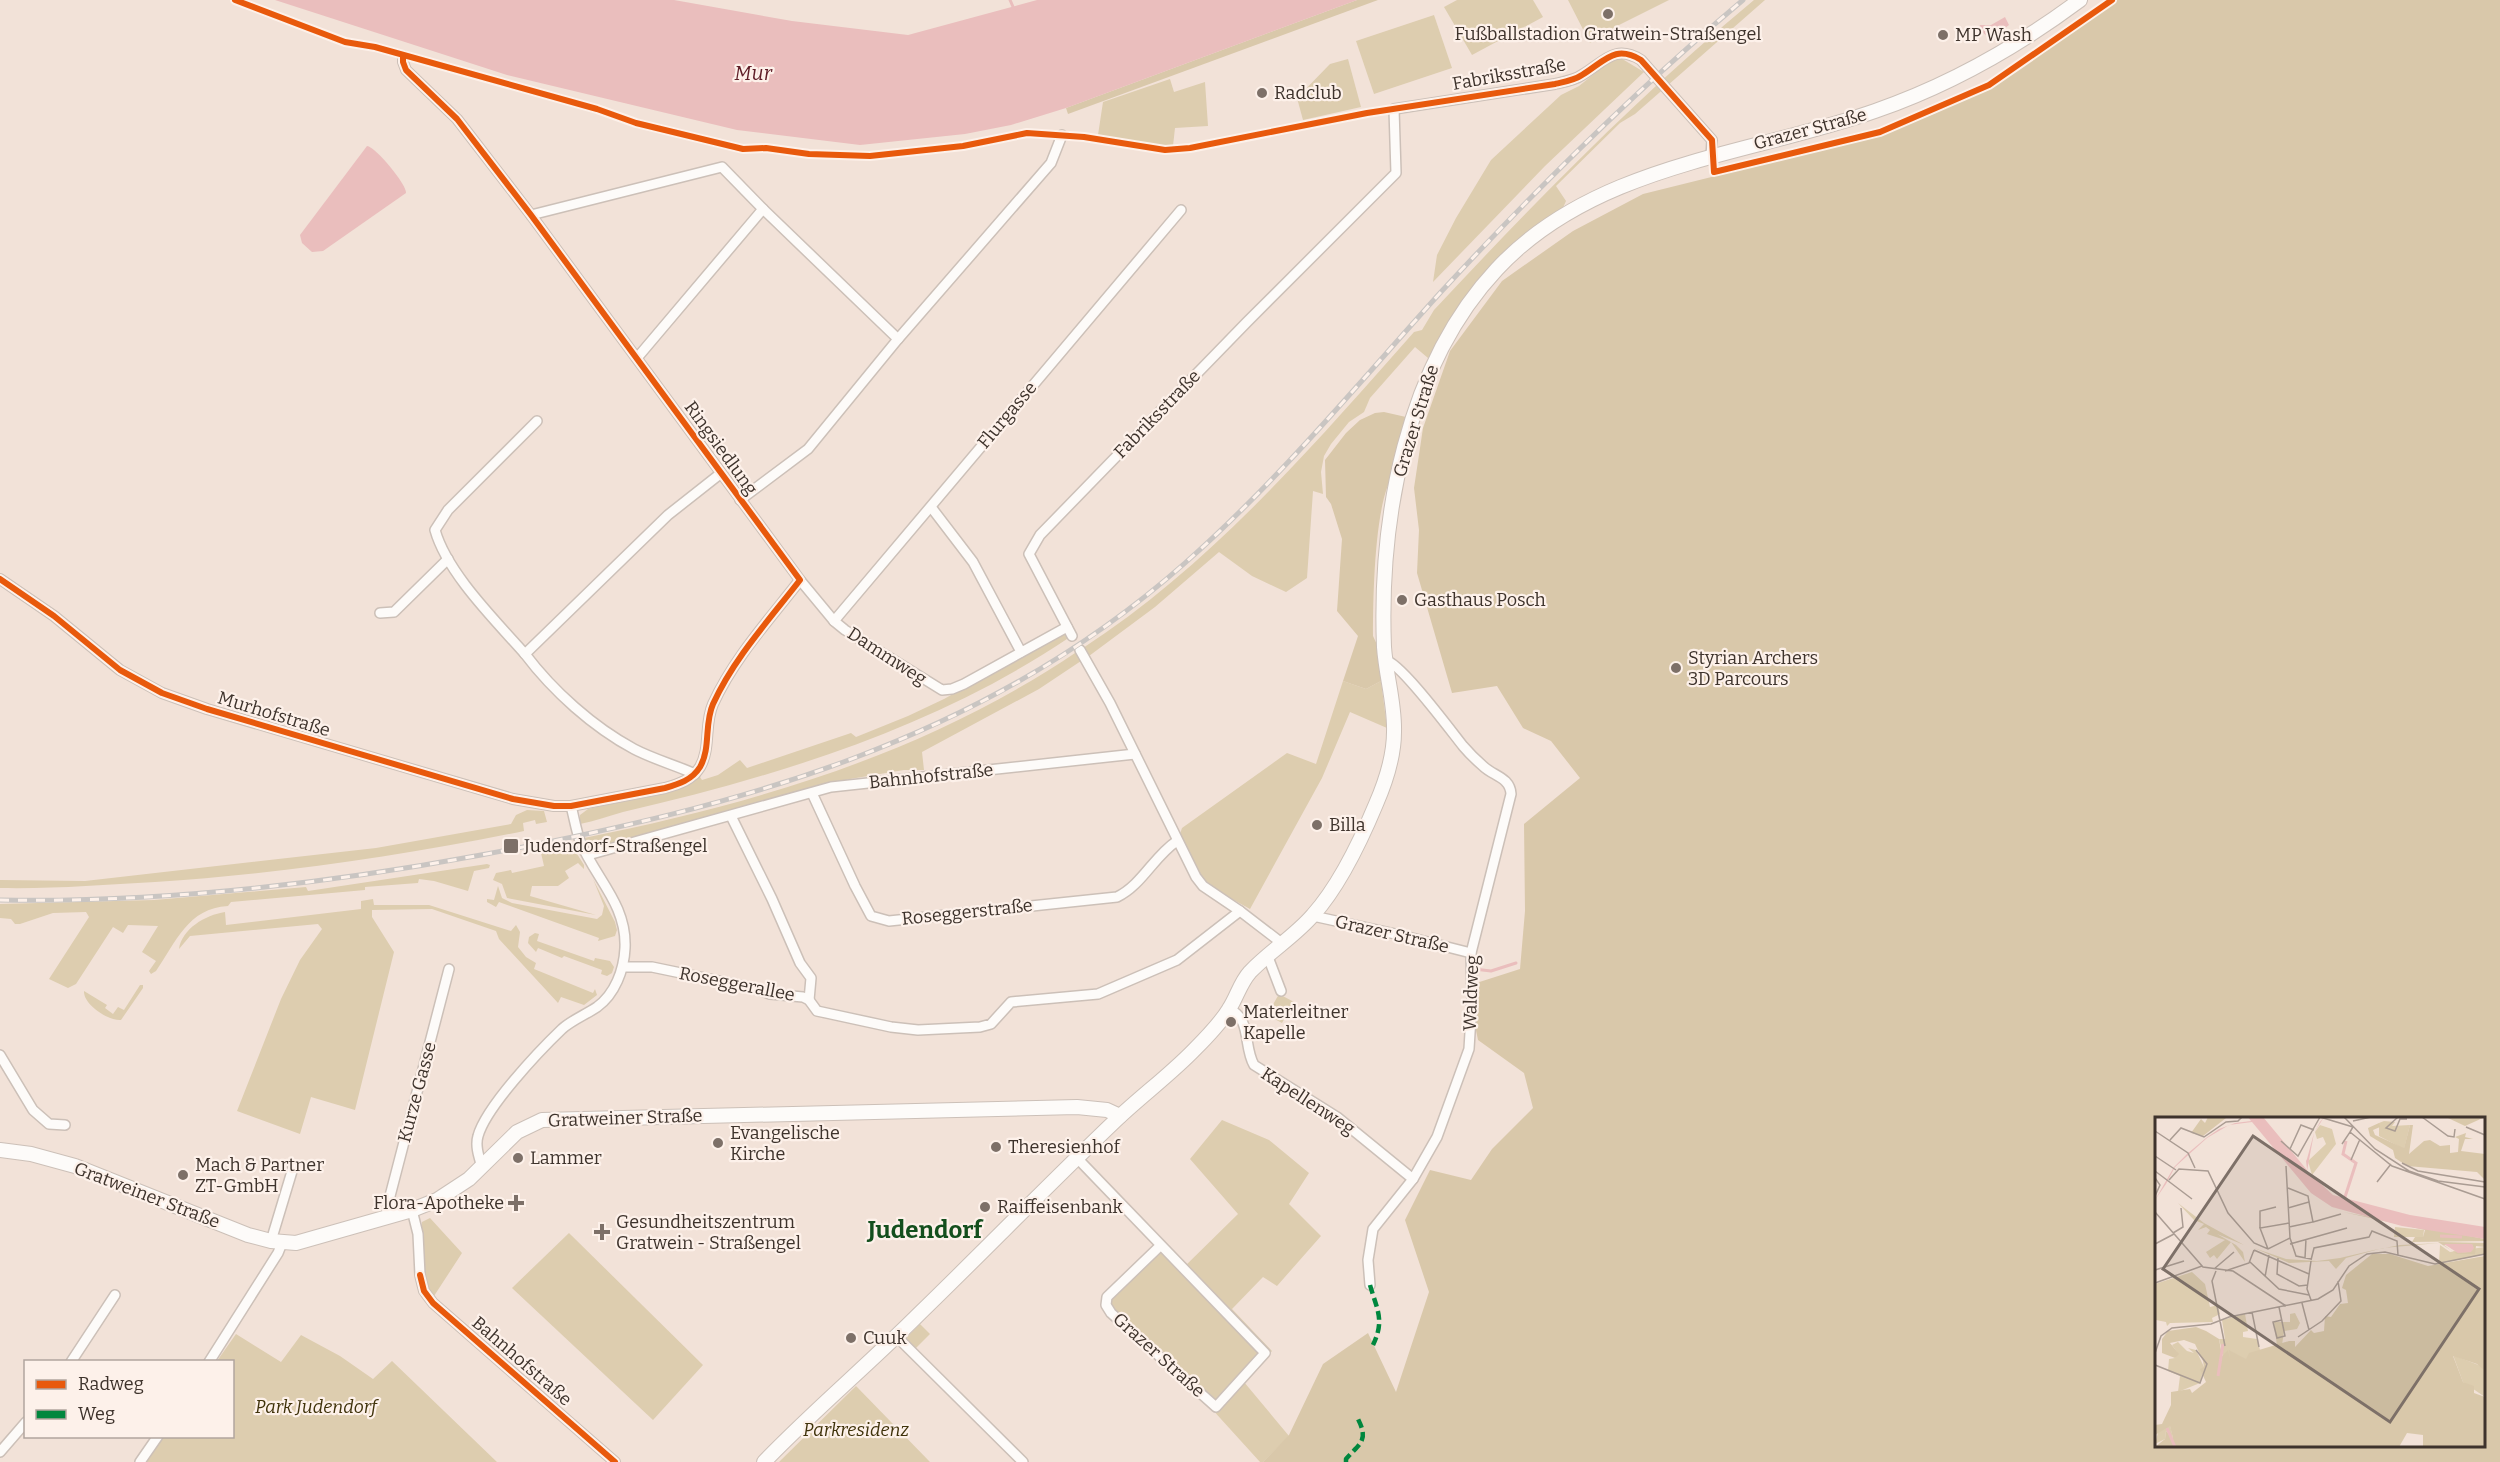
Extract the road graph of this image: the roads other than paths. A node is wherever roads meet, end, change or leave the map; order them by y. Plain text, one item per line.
1 (2080, 0) edge
2 (403, 56) dead end
3 (1062, 135) dead end
4 (1711, 157) junction
5 (763, 209) junction
6 (1181, 210) dead end
7 (531, 215) junction
8 (898, 339) junction
9 (637, 358) junction
10 (537, 422) dead end
11 (720, 474) junction
12 (740, 500) junction
13 (931, 507) junction
14 (448, 559) junction
15 (0, 579) edge
16 (800, 580) junction
17 (380, 613) dead end
18 (834, 621) junction
19 (1070, 632) joint
20 (1080, 650) dead end
21 (1021, 652) junction
22 (525, 654) junction
23 (1385, 660) junction
24 (1135, 754) junction
25 (695, 774) junction
26 (812, 793) junction
27 (571, 806) junction
28 (731, 816) junction
29 (1177, 841) junction
30 (588, 855) junction
31 (1240, 910) junction
32 (1312, 916) junction
33 (1283, 944) junction
34 (1471, 953) junction
35 (1268, 957) junction
36 (623, 967) junction
37 (449, 969) dead end
38 (1281, 991) dead end
39 (809, 1000) junction
40 (1229, 1009) junction
41 (0, 1055) edge
42 (1120, 1116) junction
43 (65, 1125) dead end
44 (0, 1150) edge
45 (1077, 1158) junction
46 (482, 1167) junction
47 (294, 1168) dead end
48 (1413, 1179) junction
49 (412, 1210) junction
50 (391, 1216) junction
51 (277, 1242) junction
52 (1161, 1245) junction
53 (1370, 1285) dead end
54 (115, 1295) dead end
55 (896, 1336) junction
56 (72, 1360) edge
57 (210, 1360) edge
58 (24, 1424) edge
59 (157, 1438) edge
60 (0, 1452) edge
61 (140, 1462) edge
62 (615, 1462) edge
63 (764, 1462) edge
64 (1023, 1462) edge

1 - 4 main road, Grazer Straße
2 - 7 street, Ringsiedlung
3 - 8 street, Ringsiedlung
4 - 19 street, Fabriksstraße
4 - 23 main road, Grazer Straße
5 - 7 street
5 - 8 street
5 - 9 street
6 - 13 street, Flurgasse
7 - 9 street, Ringsiedlung
8 - 12 street, Ringsiedlung
9 - 11 street, Ringsiedlung
10 - 14 street
11 - 12 street, Ringsiedlung
11 - 22 street, Ringsiedlung
12 - 16 street, Ringsiedlung
13 - 18 street, Flurgasse
13 - 21 street
14 - 17 street
14 - 22 street
15 - 27 street, Murhofstraße
16 - 18 street, Dammweg
16 - 25 street
18 - 21 street, Dammweg
19 - 21 street, Dammweg
20 - 24 street
22 - 25 street
23 - 32 main road, Grazer Straße
23 - 34 street, Waldweg
24 - 26 street, Bahnhofstraße
24 - 29 street
25 - 27 street
26 - 28 street, Bahnhofstraße
26 - 29 street, Roseggerstraße
27 - 30 street
28 - 30 street, Bahnhofstraße
28 - 39 street
29 - 31 street
30 - 36 street
31 - 33 street
31 - 39 street, Roseggerallee
32 - 33 main road, Grazer Straße
32 - 34 street, Grazer Straße
33 - 35 main road, Grazer Straße
34 - 48 street, Waldweg
35 - 38 street
35 - 40 main road, Grazer Straße
36 - 39 street, Roseggerallee
36 - 46 street
37 - 50 street, Kurze Gasse
40 - 42 main road, Grazer Straße
40 - 48 street, Kapellenweg
41 - 43 street
42 - 45 main road, Grazer Straße
42 - 46 main road, Gratweiner Straße
44 - 51 main road, Gratweiner Straße
45 - 52 street, Grazer Straße
45 - 55 main road, Grazer Straße
46 - 49 main road, Gratweiner Straße
47 - 51 street
48 - 53 street, Waldweg
49 - 50 main road, Gratweiner Straße
49 - 62 street, Bahnhofstraße
50 - 51 main road, Gratweiner Straße
51 - 57 street
52 - 52 street, Grazer Straße
54 - 56 street
55 - 63 main road, Grazer Straße
55 - 64 street
58 - 60 street
59 - 61 street

